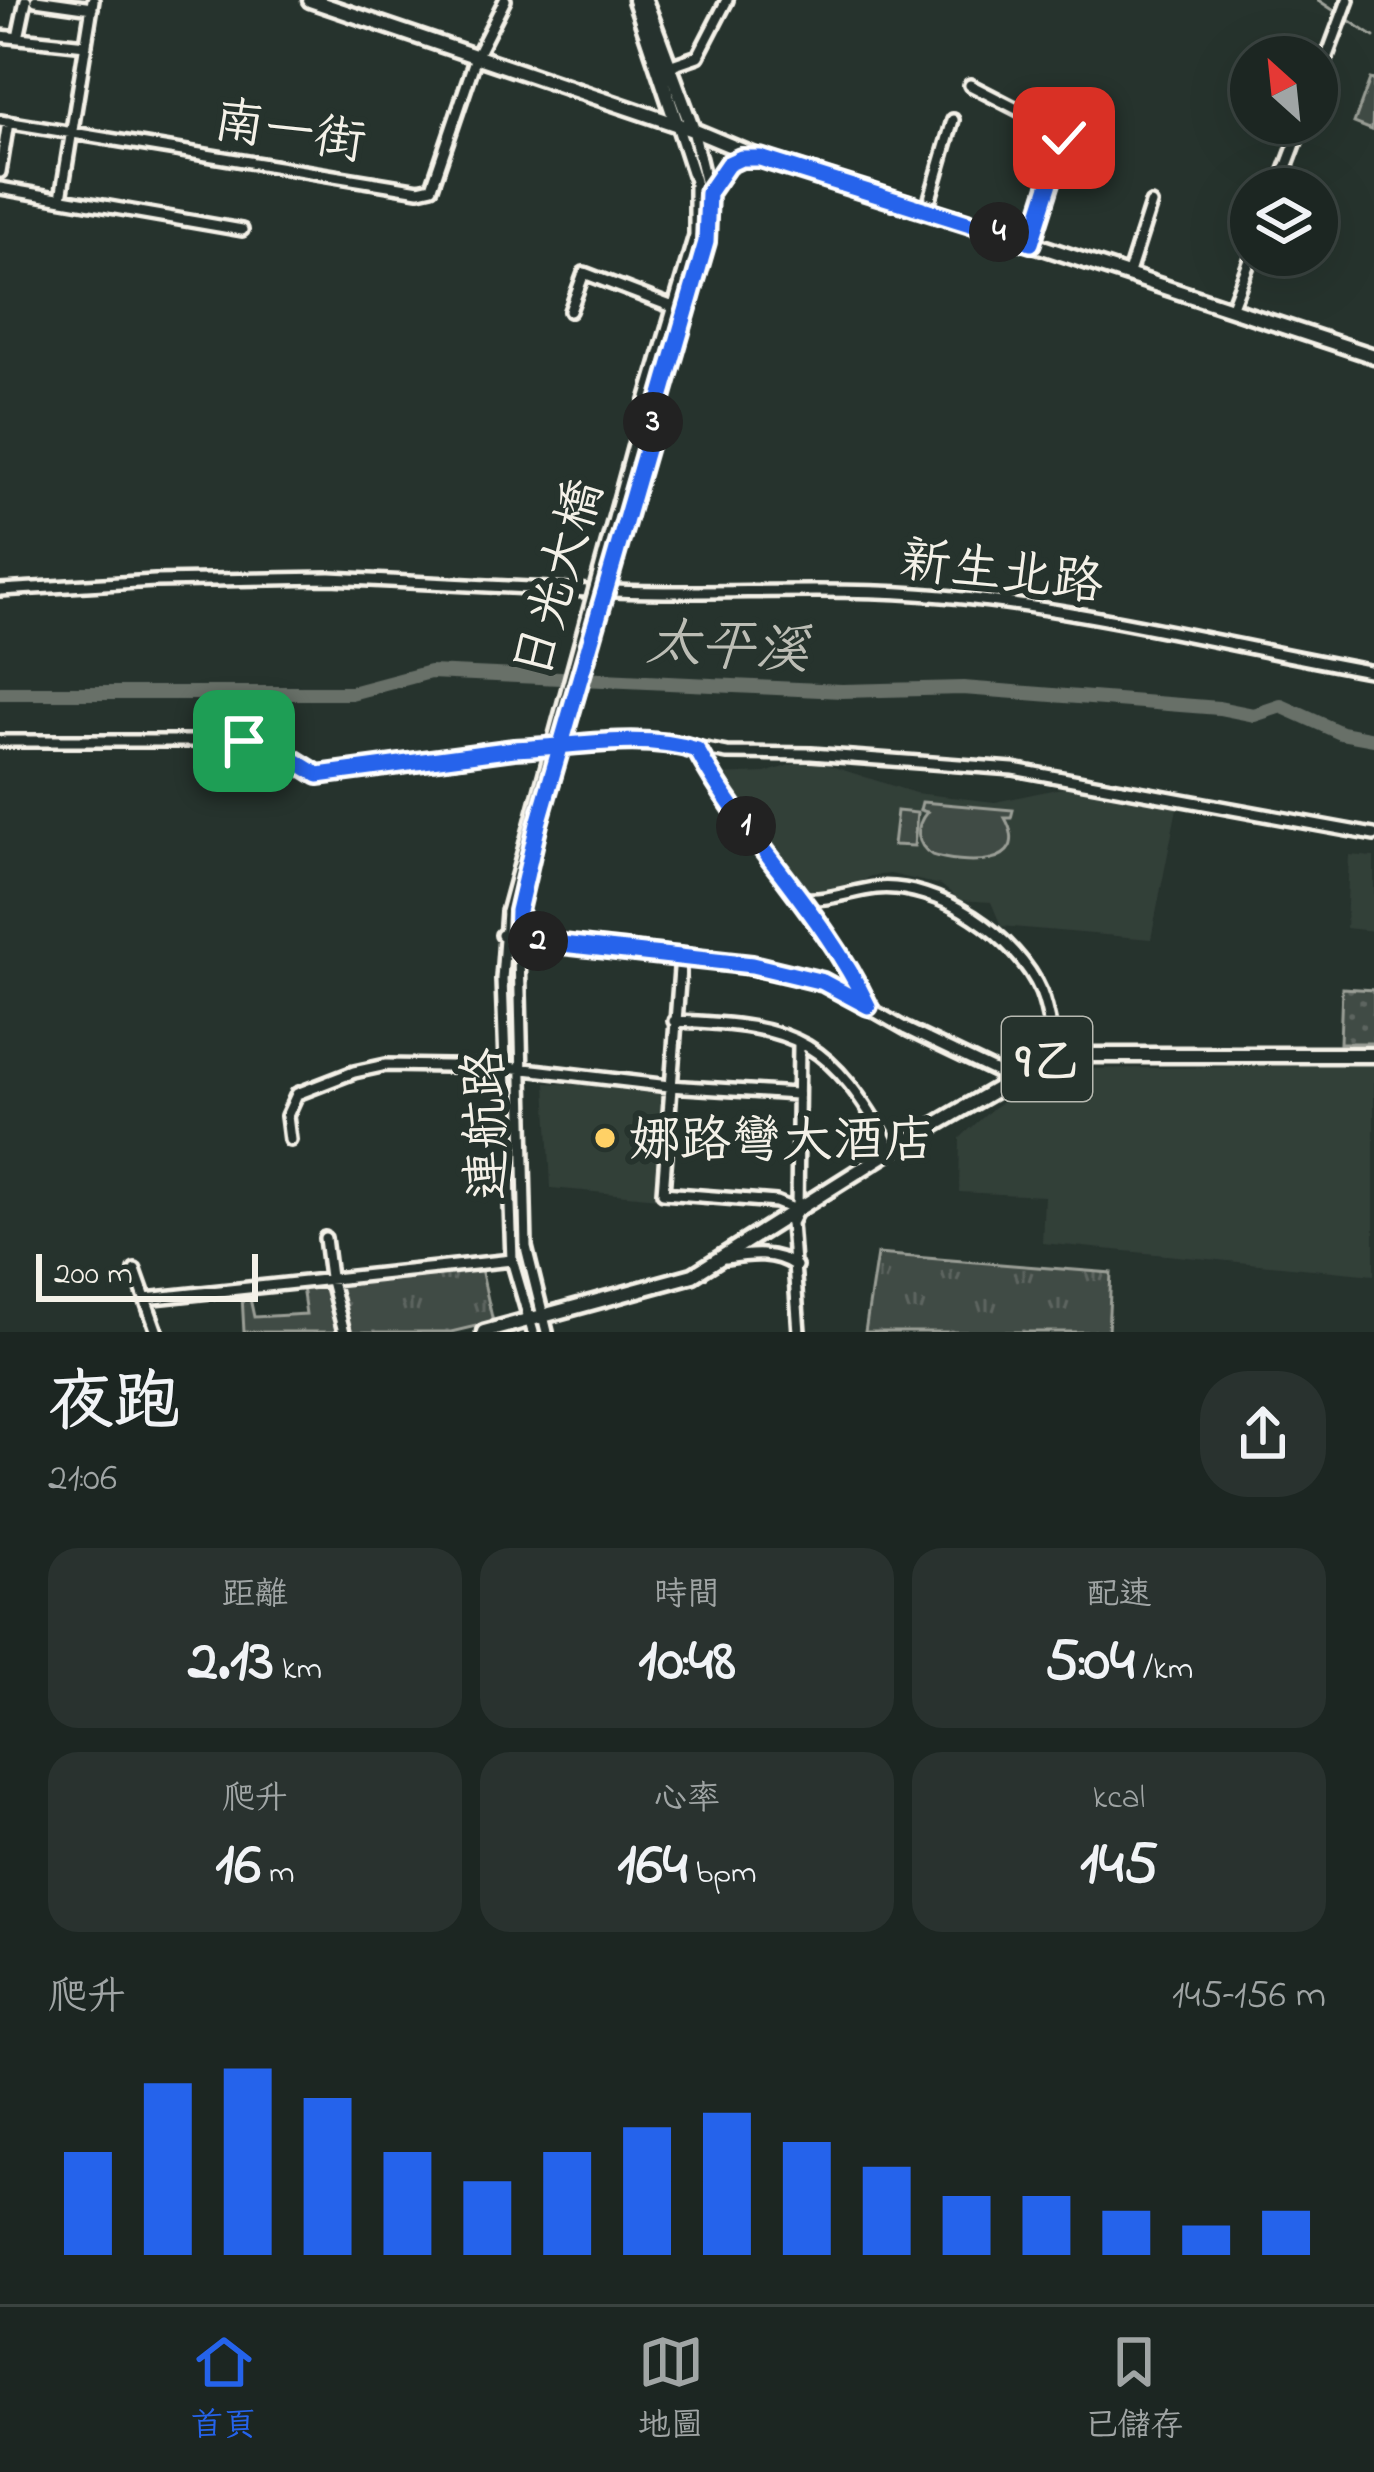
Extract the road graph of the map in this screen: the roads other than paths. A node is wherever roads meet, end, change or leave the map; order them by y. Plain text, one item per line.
1 (26, 0) edge
2 (37, 0) edge
3 (310, 0) edge
4 (506, 0) edge
5 (635, 0) edge
6 (645, 0) edge
7 (727, 0) edge
8 (1348, 0) edge
9 (92, 4) edge
10 (349, 7) edge
11 (0, 36) edge
12 (1335, 36) edge
13 (18, 38) junction
14 (86, 45) junction
15 (476, 57) junction
16 (669, 66) junction
17 (970, 85) dead end
18 (953, 120) dead end
19 (4, 121) edge
20 (677, 125) junction
21 (693, 130) junction
22 (71, 133) junction
23 (760, 158) junction
24 (364, 165) dead end
25 (0, 172) edge
26 (360, 180) junction
27 (0, 188) edge
28 (708, 193) junction
29 (61, 198) junction
30 (1151, 204) dead end
31 (927, 208) junction
32 (242, 230) dead end
33 (1031, 243) junction
34 (691, 247) junction
35 (704, 253) junction
36 (1128, 276) junction
37 (1244, 276) edge
38 (673, 307) junction
39 (1231, 309) junction
40 (571, 310) dead end
41 (1374, 356) edge
42 (0, 590) edge
43 (589, 591) dead end
44 (614, 591) dead end
45 (1374, 672) edge
46 (0, 741) edge
47 (697, 750) junction
48 (1374, 835) edge
49 (803, 899) junction
50 (512, 911) junction
51 (502, 934) junction
52 (517, 939) junction
53 (681, 956) junction
54 (868, 1006) junction
55 (674, 1021) junction
56 (799, 1043) junction
57 (1055, 1055) junction
58 (1374, 1055) edge
59 (508, 1067) junction
60 (522, 1070) junction
61 (1010, 1079) junction
62 (669, 1086) junction
63 (796, 1094) junction
64 (290, 1139) dead end
65 (892, 1150) junction
66 (511, 1174) junction
67 (524, 1174) junction
68 (796, 1211) junction
69 (326, 1238) dead end
70 (721, 1259) junction
71 (512, 1260) junction
72 (796, 1266) junction
73 (135, 1270) dead end
74 (330, 1277) junction
75 (145, 1299) junction
76 (534, 1323) edge
77 (157, 1332) edge
78 (344, 1332) edge
79 (484, 1332) edge
80 (547, 1332) edge
81 (799, 1332) edge

1 - 13 street
2 - 9 street
3 - 10 main road
4 - 15 street
5 - 20 main road
6 - 16 main road
7 - 16 street
8 - 12 street
9 - 14 street
10 - 15 main road
11 - 13 street
13 - 14 street
14 - 22 street
15 - 20 main road
15 - 26 street, 南一街
16 - 21 main road
17 - 33 street
18 - 31 street
19 - 22 street, 南一街
19 - 25 street
20 - 21 main road
20 - 34 street
21 - 23 main road
21 - 28 street
22 - 26 street, 南一街
22 - 29 street
23 - 28 street
23 - 31 main road
24 - 26 street
27 - 29 street
28 - 35 street
29 - 32 street
30 - 36 street
31 - 33 main road
33 - 36 main road
34 - 35 street
34 - 38 street
35 - 50 street, 日光大橋, bridge
36 - 39 main road
37 - 39 street
38 - 40 street
38 - 50 street, 日光大橋, bridge
39 - 41 main road
42 - 43 street
44 - 45 street, 新生北路
46 - 47 street
47 - 48 street
47 - 49 street
49 - 54 street
49 - 57 street
50 - 51 street, 連航路
50 - 52 street, 連航路
51 - 52 street
51 - 59 street, 連航路
52 - 53 street
52 - 60 street, 連航路
53 - 54 street
53 - 55 street
54 - 61 street
55 - 56 street
55 - 62 street
56 - 63 street
56 - 65 street
57 - 58 main road, 9乙
57 - 61 main road, 9乙
59 - 60 street
59 - 64 street
59 - 66 street, 連航路
60 - 62 street
60 - 67 street, 連航路
61 - 65 main road, 9乙
62 - 63 street
62 - 68 street
63 - 68 street
65 - 68 main road, 9乙
66 - 67 street
66 - 71 street, 連航路
67 - 76 street, 連航路
68 - 70 main road, 9乙
68 - 72 street
69 - 74 street
70 - 72 street
70 - 76 main road, 9乙
71 - 74 street
71 - 76 street, 連航路
72 - 81 street
73 - 75 street
74 - 75 street
74 - 78 street
75 - 77 street
76 - 79 main road, 9乙
76 - 80 street, 連航路

